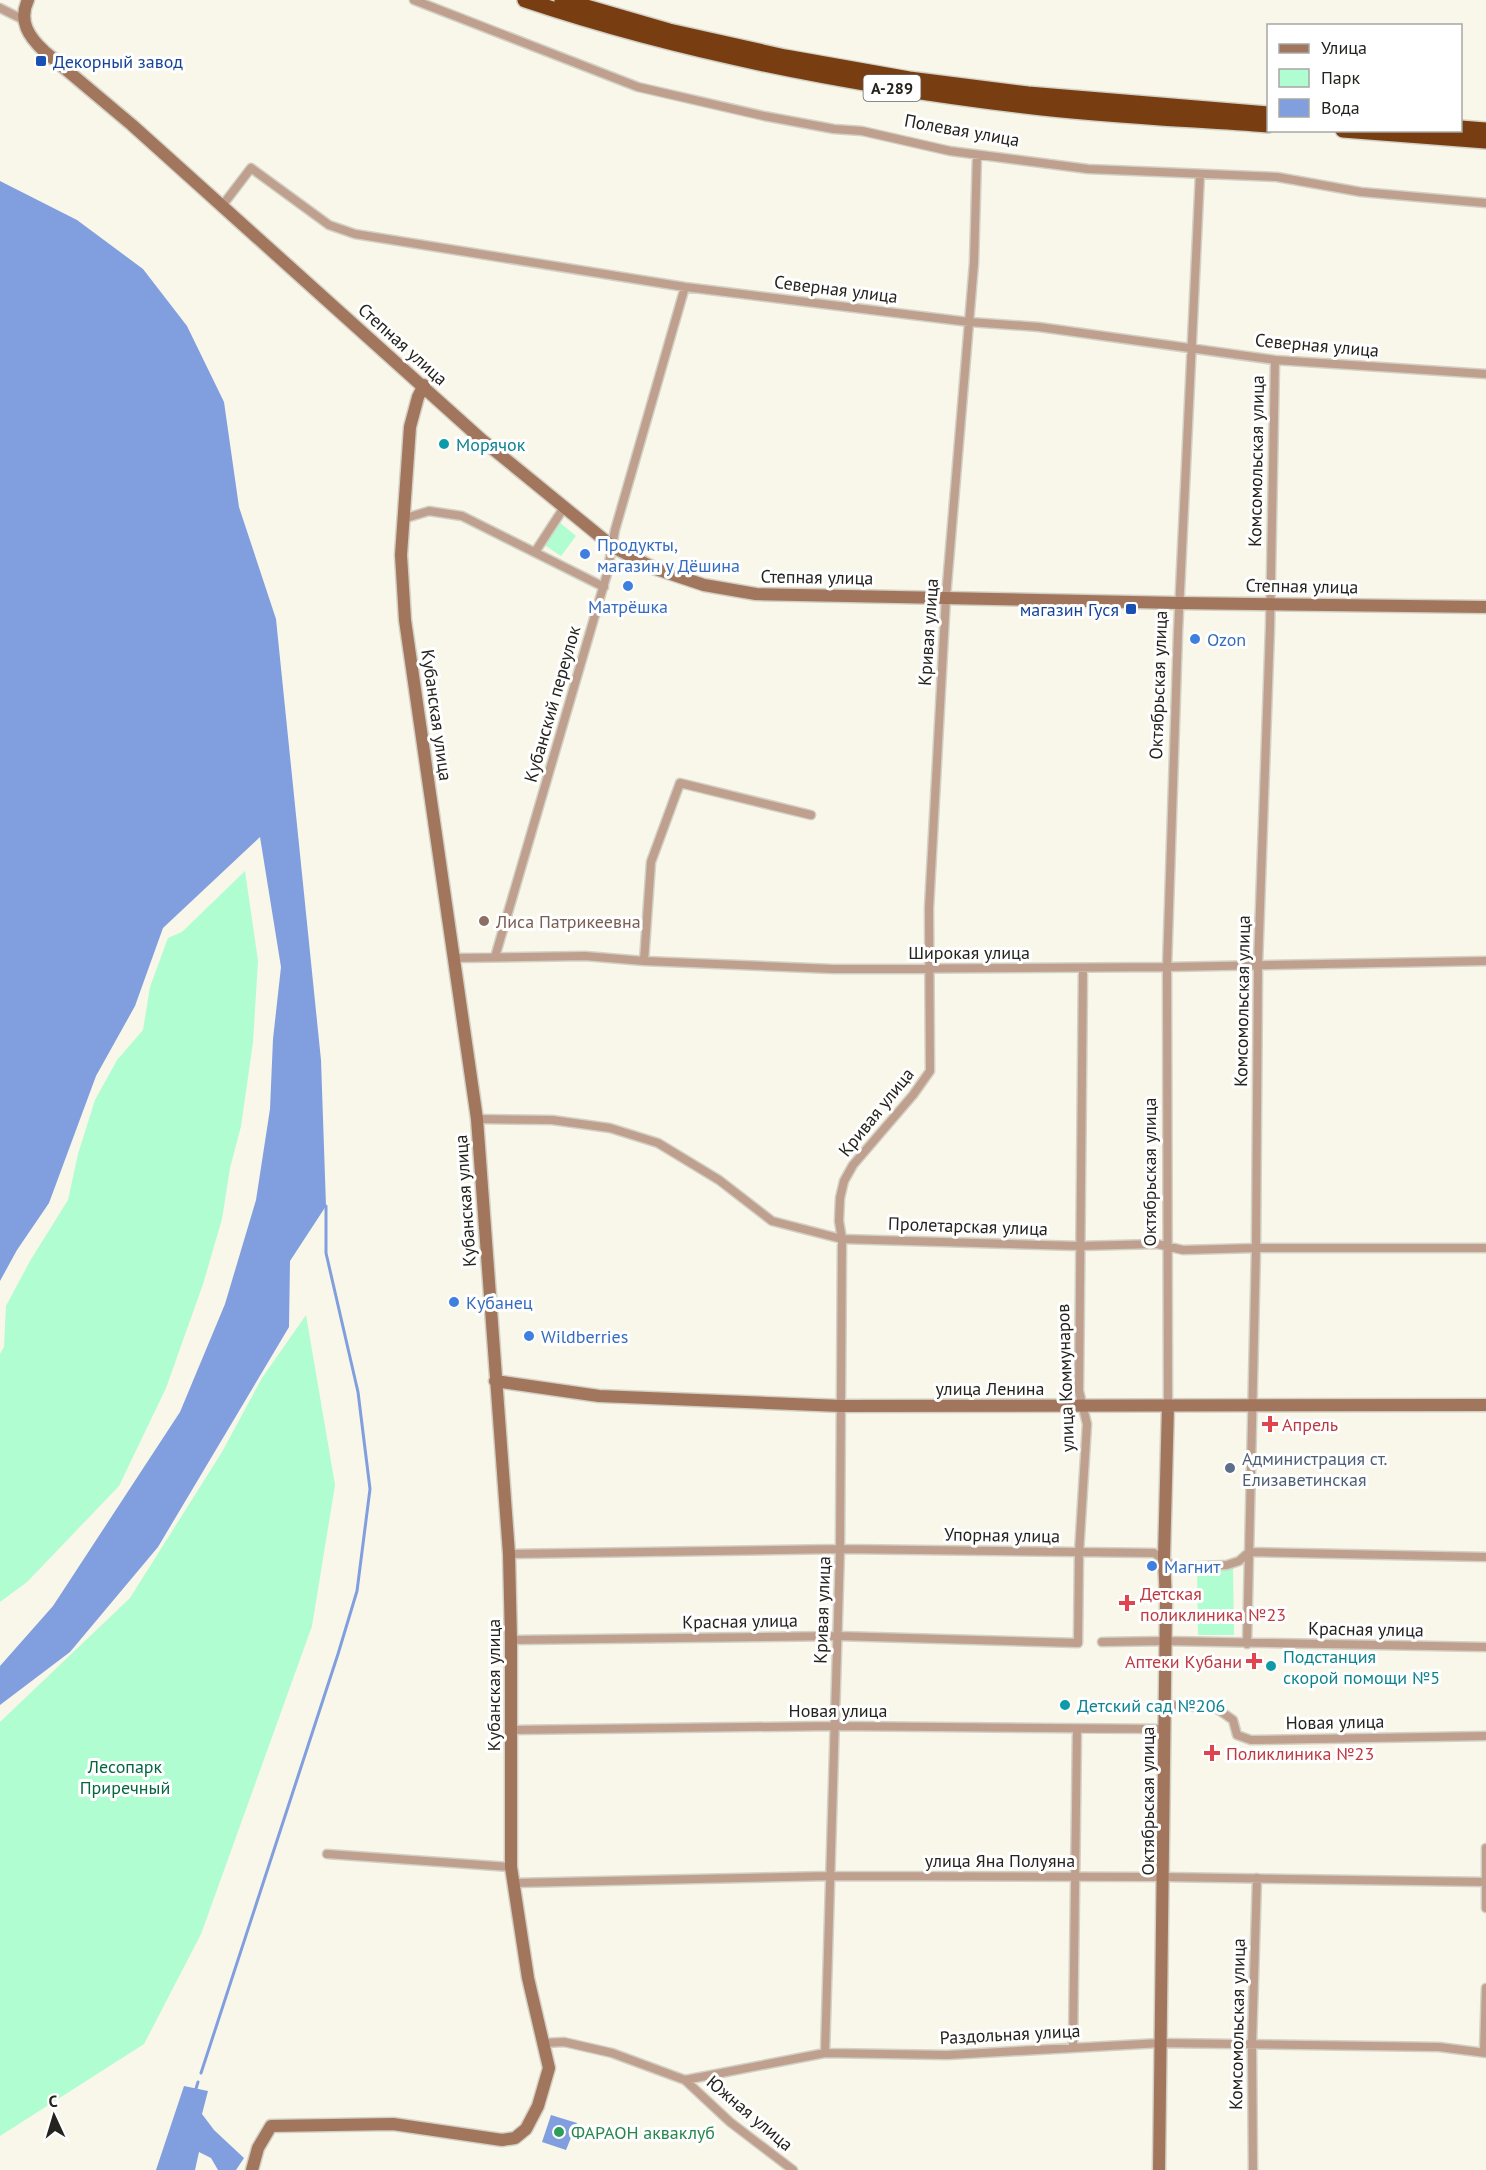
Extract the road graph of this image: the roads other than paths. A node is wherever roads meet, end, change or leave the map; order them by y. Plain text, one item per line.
1 (28, 0) edge
2 (414, 0) edge
3 (525, 0) edge
4 (562, 0) edge
5 (0, 8) edge
6 (25, 25) junction
7 (1267, 114) edge
8 (1267, 125) edge
9 (1462, 128) edge
10 (1486, 130) edge
11 (1369, 132) edge
12 (1486, 141) edge
13 (977, 155) junction
14 (1200, 174) junction
15 (1486, 203) edge
16 (222, 206) junction
17 (685, 287) junction
18 (969, 322) junction
19 (1191, 348) junction
20 (1275, 360) junction
21 (1486, 374) edge
22 (424, 386) junction
23 (564, 507) junction
24 (403, 519) junction
25 (613, 547) junction
26 (535, 552) junction
27 (604, 587) junction
28 (946, 597) junction
29 (1179, 603) junction
30 (1270, 603) junction
31 (1486, 607) edge
32 (812, 815) dead end
33 (495, 957) junction
34 (453, 958) junction
35 (644, 961) junction
36 (1486, 961) edge
37 (1258, 964) junction
38 (1167, 967) junction
39 (929, 968) junction
40 (1083, 968) junction
41 (477, 1119) junction
42 (842, 1239) junction
43 (1079, 1246) junction
44 (1167, 1247) junction
45 (1256, 1248) junction
46 (1486, 1248) edge
47 (495, 1381) junction
48 (1083, 1405) junction
49 (841, 1406) junction
50 (1168, 1406) junction
51 (1252, 1406) junction
52 (1486, 1406) edge
53 (840, 1549) junction
54 (1249, 1552) junction
55 (1079, 1553) junction
56 (508, 1554) junction
57 (1486, 1557) edge
58 (1164, 1558) junction
59 (838, 1636) junction
60 (511, 1640) junction
61 (1166, 1641) junction
62 (1102, 1642) dead end
63 (1078, 1643) joint
64 (1247, 1644) junction
65 (1486, 1647) edge
66 (1165, 1705) junction
67 (834, 1726) junction
68 (1077, 1729) junction
69 (511, 1730) junction
70 (1165, 1730) junction
71 (1486, 1736) edge
72 (1486, 1848) edge
73 (327, 1854) dead end
74 (511, 1867) junction
75 (830, 1876) junction
76 (1164, 1877) junction
77 (1076, 1878) junction
78 (1257, 1878) junction
79 (1486, 1882) edge
80 (514, 1883) junction
81 (1486, 1908) edge
82 (1486, 1988) edge
83 (544, 2043) junction
84 (1161, 2043) junction
85 (1252, 2044) junction
86 (1073, 2048) junction
87 (1485, 2053) edge
88 (825, 2054) junction
89 (685, 2080) junction
90 (252, 2170) edge
91 (794, 2170) edge
92 (1160, 2170) edge
93 (1253, 2170) edge

1 - 6 street
2 - 13 street, Полевая улица
3 - 8 highway, Полевая улица / А-289
4 - 7 highway, А-289
5 - 6 street
6 - 16 street, Степная улица
9 - 10 highway
11 - 12 highway
13 - 14 street, Полевая улица
13 - 18 street, Кривая улица
14 - 15 street, Полевая улица
14 - 19 street, Октябрьская улица
16 - 17 street, Северная улица
16 - 22 street, Степная улица
17 - 18 street, Северная улица
17 - 25 street, Кубанский переулок
18 - 19 street, Северная улица
18 - 28 street, Кривая улица
19 - 20 street, Северная улица
19 - 29 street, Октябрьская улица
20 - 21 street, Северная улица
20 - 30 street, Комсомольская улица
22 - 23 street, Степная улица
22 - 24 street, Кубанская улица
23 - 25 street, Степная улица
23 - 26 street
24 - 26 street
24 - 34 street, Кубанская улица
25 - 27 street, Кубанский переулок
25 - 28 street, Степная улица
26 - 27 street
27 - 33 street, Кубанский переулок
28 - 29 street, Степная улица
28 - 39 street, Кривая улица
29 - 30 street, Степная улица
29 - 38 street, Октябрьская улица
30 - 31 street, Степная улица
30 - 37 street, Комсомольская улица
32 - 35 street
33 - 34 street, Широкая улица
33 - 35 street, Широкая улица
34 - 41 street, Кубанская улица
35 - 39 street, Широкая улица
36 - 37 street, Широкая улица
37 - 38 street, Широкая улица
37 - 45 street, Комсомольская улица
38 - 40 street, Широкая улица
38 - 44 street, Октябрьская улица
39 - 40 street, Широкая улица
39 - 42 street, Кривая улица
40 - 43 street, улица Коммунаров
41 - 42 street, Пролетарская улица
41 - 47 street, Кубанская улица
42 - 43 street, Пролетарская улица
42 - 49 street, Кривая улица
43 - 44 street, Пролетарская улица
43 - 48 street, улица Коммунаров
44 - 45 street, Пролетарская улица
44 - 50 street, Октябрьская улица
45 - 46 street, Пролетарская улица
45 - 51 street, Комсомольская улица
47 - 49 street, улица Ленина
47 - 56 street, Кубанская улица
48 - 49 street, улица Ленина
48 - 50 street, улица Ленина
48 - 55 street, улица Коммунаров
49 - 53 street, Кривая улица
50 - 51 street, улица Ленина
50 - 58 street, Октябрьская улица
51 - 52 street, улица Ленина
51 - 54 street, Комсомольская улица
53 - 55 street, Упорная улица
53 - 56 street, Упорная улица
53 - 59 street, Кривая улица
54 - 57 street, Упорная улица
54 - 58 street, Упорная улица
54 - 64 street, Комсомольская улица
55 - 58 street, Упорная улица
55 - 63 street, улица Коммунаров
56 - 60 street, Кубанская улица
58 - 61 street, Октябрьская улица
59 - 60 street, Красная улица
59 - 63 street, Красная улица
59 - 67 street, Кривая улица
60 - 69 street, Кубанская улица
61 - 62 street, Красная улица
61 - 64 street, Красная улица
61 - 66 street, Октябрьская улица
64 - 65 street, Красная улица
66 - 70 street, Октябрьская улица
66 - 71 street, Новая улица
67 - 68 street, Новая улица
67 - 69 street, Новая улица
67 - 75 street, Кривая улица
68 - 70 street, Новая улица
68 - 77 street
69 - 74 street, Кубанская улица
70 - 76 street, Октябрьская улица
72 - 79 street
73 - 74 street
74 - 80 street, Кубанская улица
75 - 77 street, улица Яна Полуяна
75 - 80 street, улица Яна Полуяна
75 - 88 street, Кривая улица
76 - 77 street, улица Яна Полуяна
76 - 78 street, улица Яна Полуяна
76 - 84 street, Октябрьская улица
77 - 86 street
78 - 79 street, улица Яна Полуяна
78 - 85 street, Комсомольская улица
79 - 81 street
80 - 83 street, Кубанская улица
82 - 87 street
83 - 89 street
83 - 90 street, Кубанская улица
84 - 85 street, Раздольная улица
84 - 86 street, Раздольная улица
84 - 92 street, Октябрьская улица
85 - 87 street, Раздольная улица
85 - 93 street, Комсомольская улица
86 - 88 street, Раздольная улица
88 - 89 street, Раздольная улица
89 - 91 street, Южная улица

